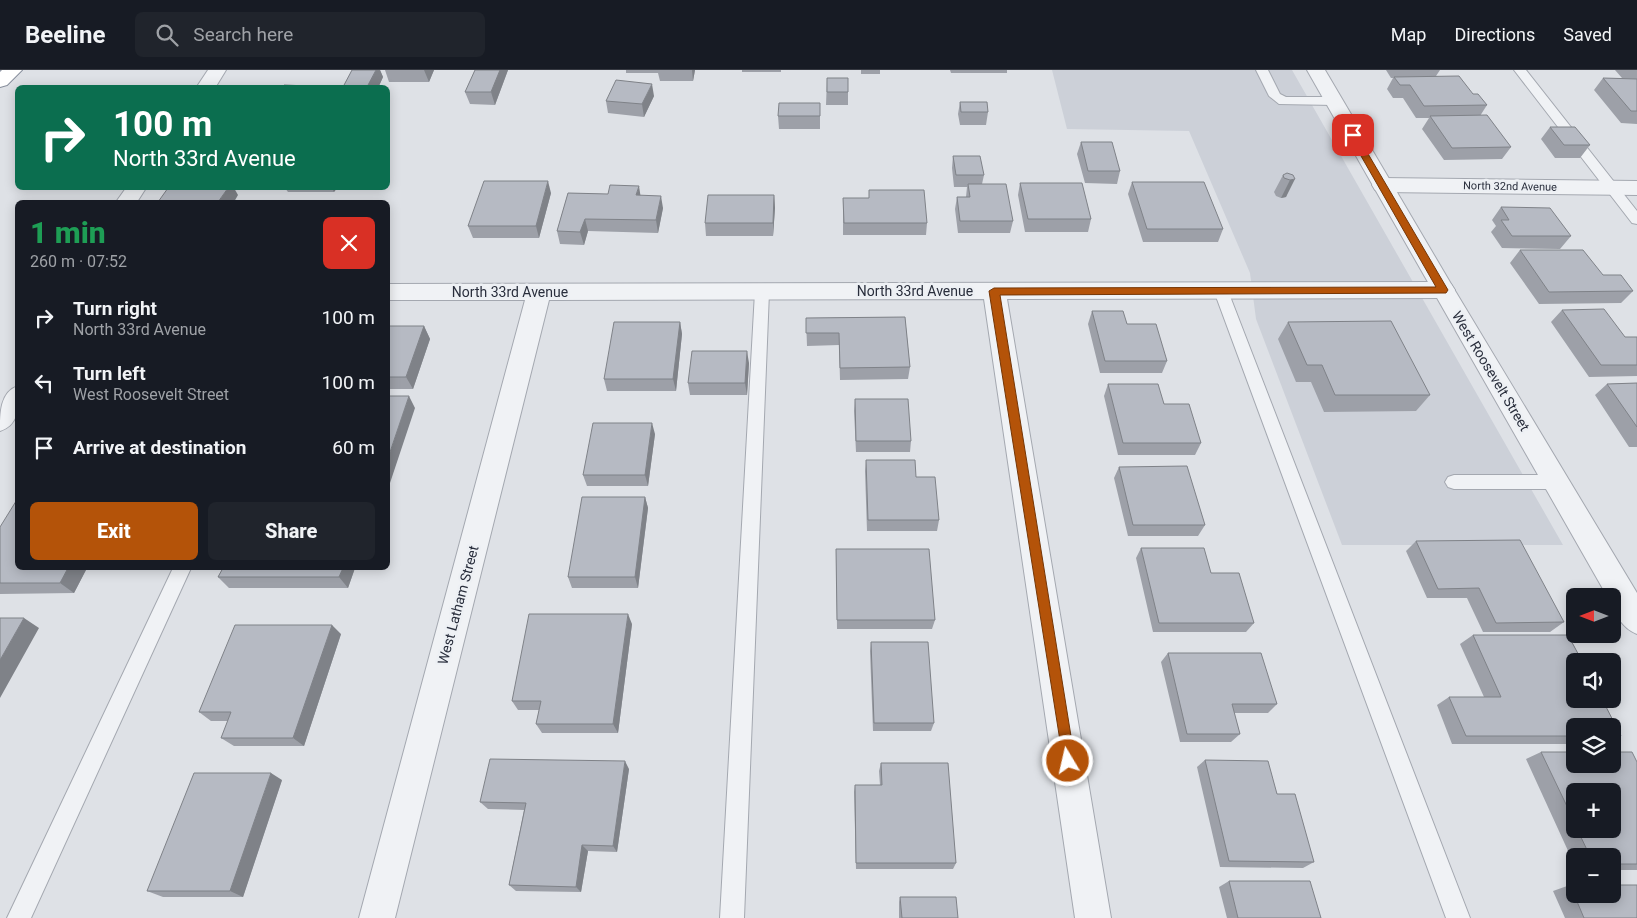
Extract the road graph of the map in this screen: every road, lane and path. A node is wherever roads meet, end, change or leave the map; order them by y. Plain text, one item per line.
1 (13, 70) edge
2 (217, 70) edge
3 (1262, 70) edge
4 (1316, 70) edge
5 (1520, 70) edge
6 (0, 82) edge
7 (207, 85) edge
8 (1334, 101) junction
9 (1382, 185) junction
10 (1611, 188) junction
11 (1637, 188) edge
12 (1637, 220) edge
13 (1443, 290) junction
14 (994, 291) junction
15 (1221, 291) junction
16 (390, 292) edge
17 (539, 292) junction
18 (762, 292) junction
19 (15, 399) edge
20 (0, 421) edge
21 (1454, 482) dead end
22 (1556, 482) junction
23 (181, 570) edge
24 (1637, 620) edge
25 (19, 918) edge
26 (377, 918) edge
27 (732, 918) edge
28 (1093, 918) edge
29 (1458, 918) edge

1 - 6 highway
2 - 7 street
3 - 8 lane
4 - 8 street, West Roosevelt Street
5 - 10 lane
8 - 9 street, West Roosevelt Street
9 - 10 street, North 32nd Avenue
9 - 13 street, West Roosevelt Street
10 - 11 street, North 32nd Avenue
10 - 12 lane
13 - 15 street, North 33rd Avenue
13 - 22 street, West Roosevelt Street
14 - 15 street, North 33rd Avenue
14 - 18 street, North 33rd Avenue
14 - 28 street
15 - 29 lane
16 - 17 street, North 33rd Avenue
17 - 18 street, North 33rd Avenue
17 - 26 street, West Latham Street
18 - 27 lane
19 - 20 street
21 - 22 lane
22 - 24 street, West Roosevelt Street
23 - 25 lane

